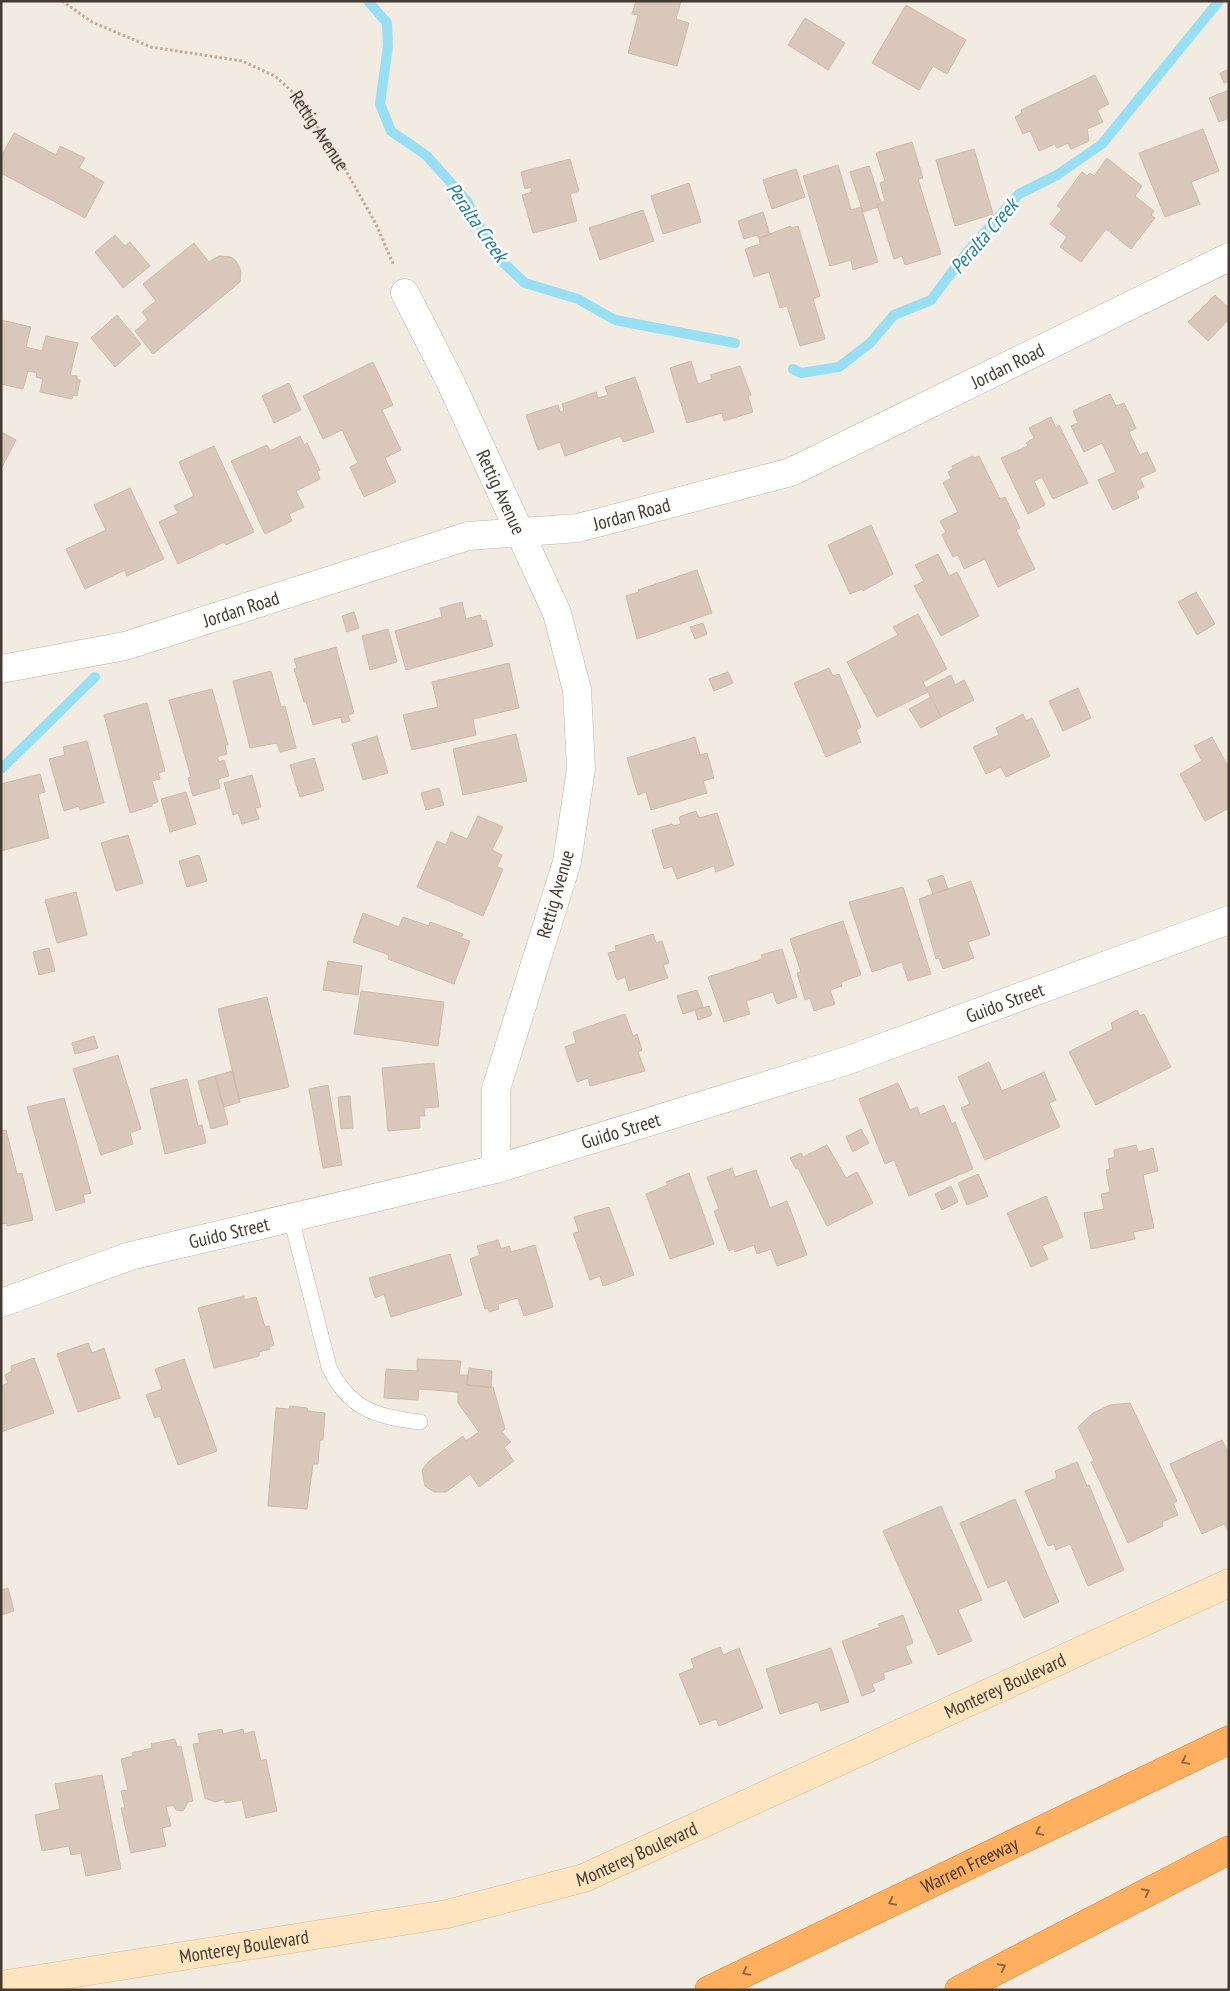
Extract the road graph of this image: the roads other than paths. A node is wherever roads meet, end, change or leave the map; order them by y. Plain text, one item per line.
1 (1229, 257) edge
2 (405, 293) road end
3 (519, 533) junction
4 (1, 669) edge
5 (1229, 920) edge
6 (496, 1169) junction
7 (291, 1218) junction
8 (1, 1303) edge
9 (420, 1422) dead end
10 (1229, 1583) edge
11 (1229, 1740) edge
12 (1229, 1850) edge
13 (1, 1985) edge
14 (709, 1990) edge
15 (959, 1990) edge

1 - 3 street, Jordan Road
2 - 3 street, Rettig Avenue
3 - 4 street, Jordan Road
3 - 6 street, Rettig Avenue
5 - 6 street, Guido Street
6 - 7 street, Guido Street
7 - 8 street, Guido Street
7 - 9 lane
10 - 13 street, Monterey Boulevard
11 -> 14 highway, Warren Freeway
15 -> 12 highway

